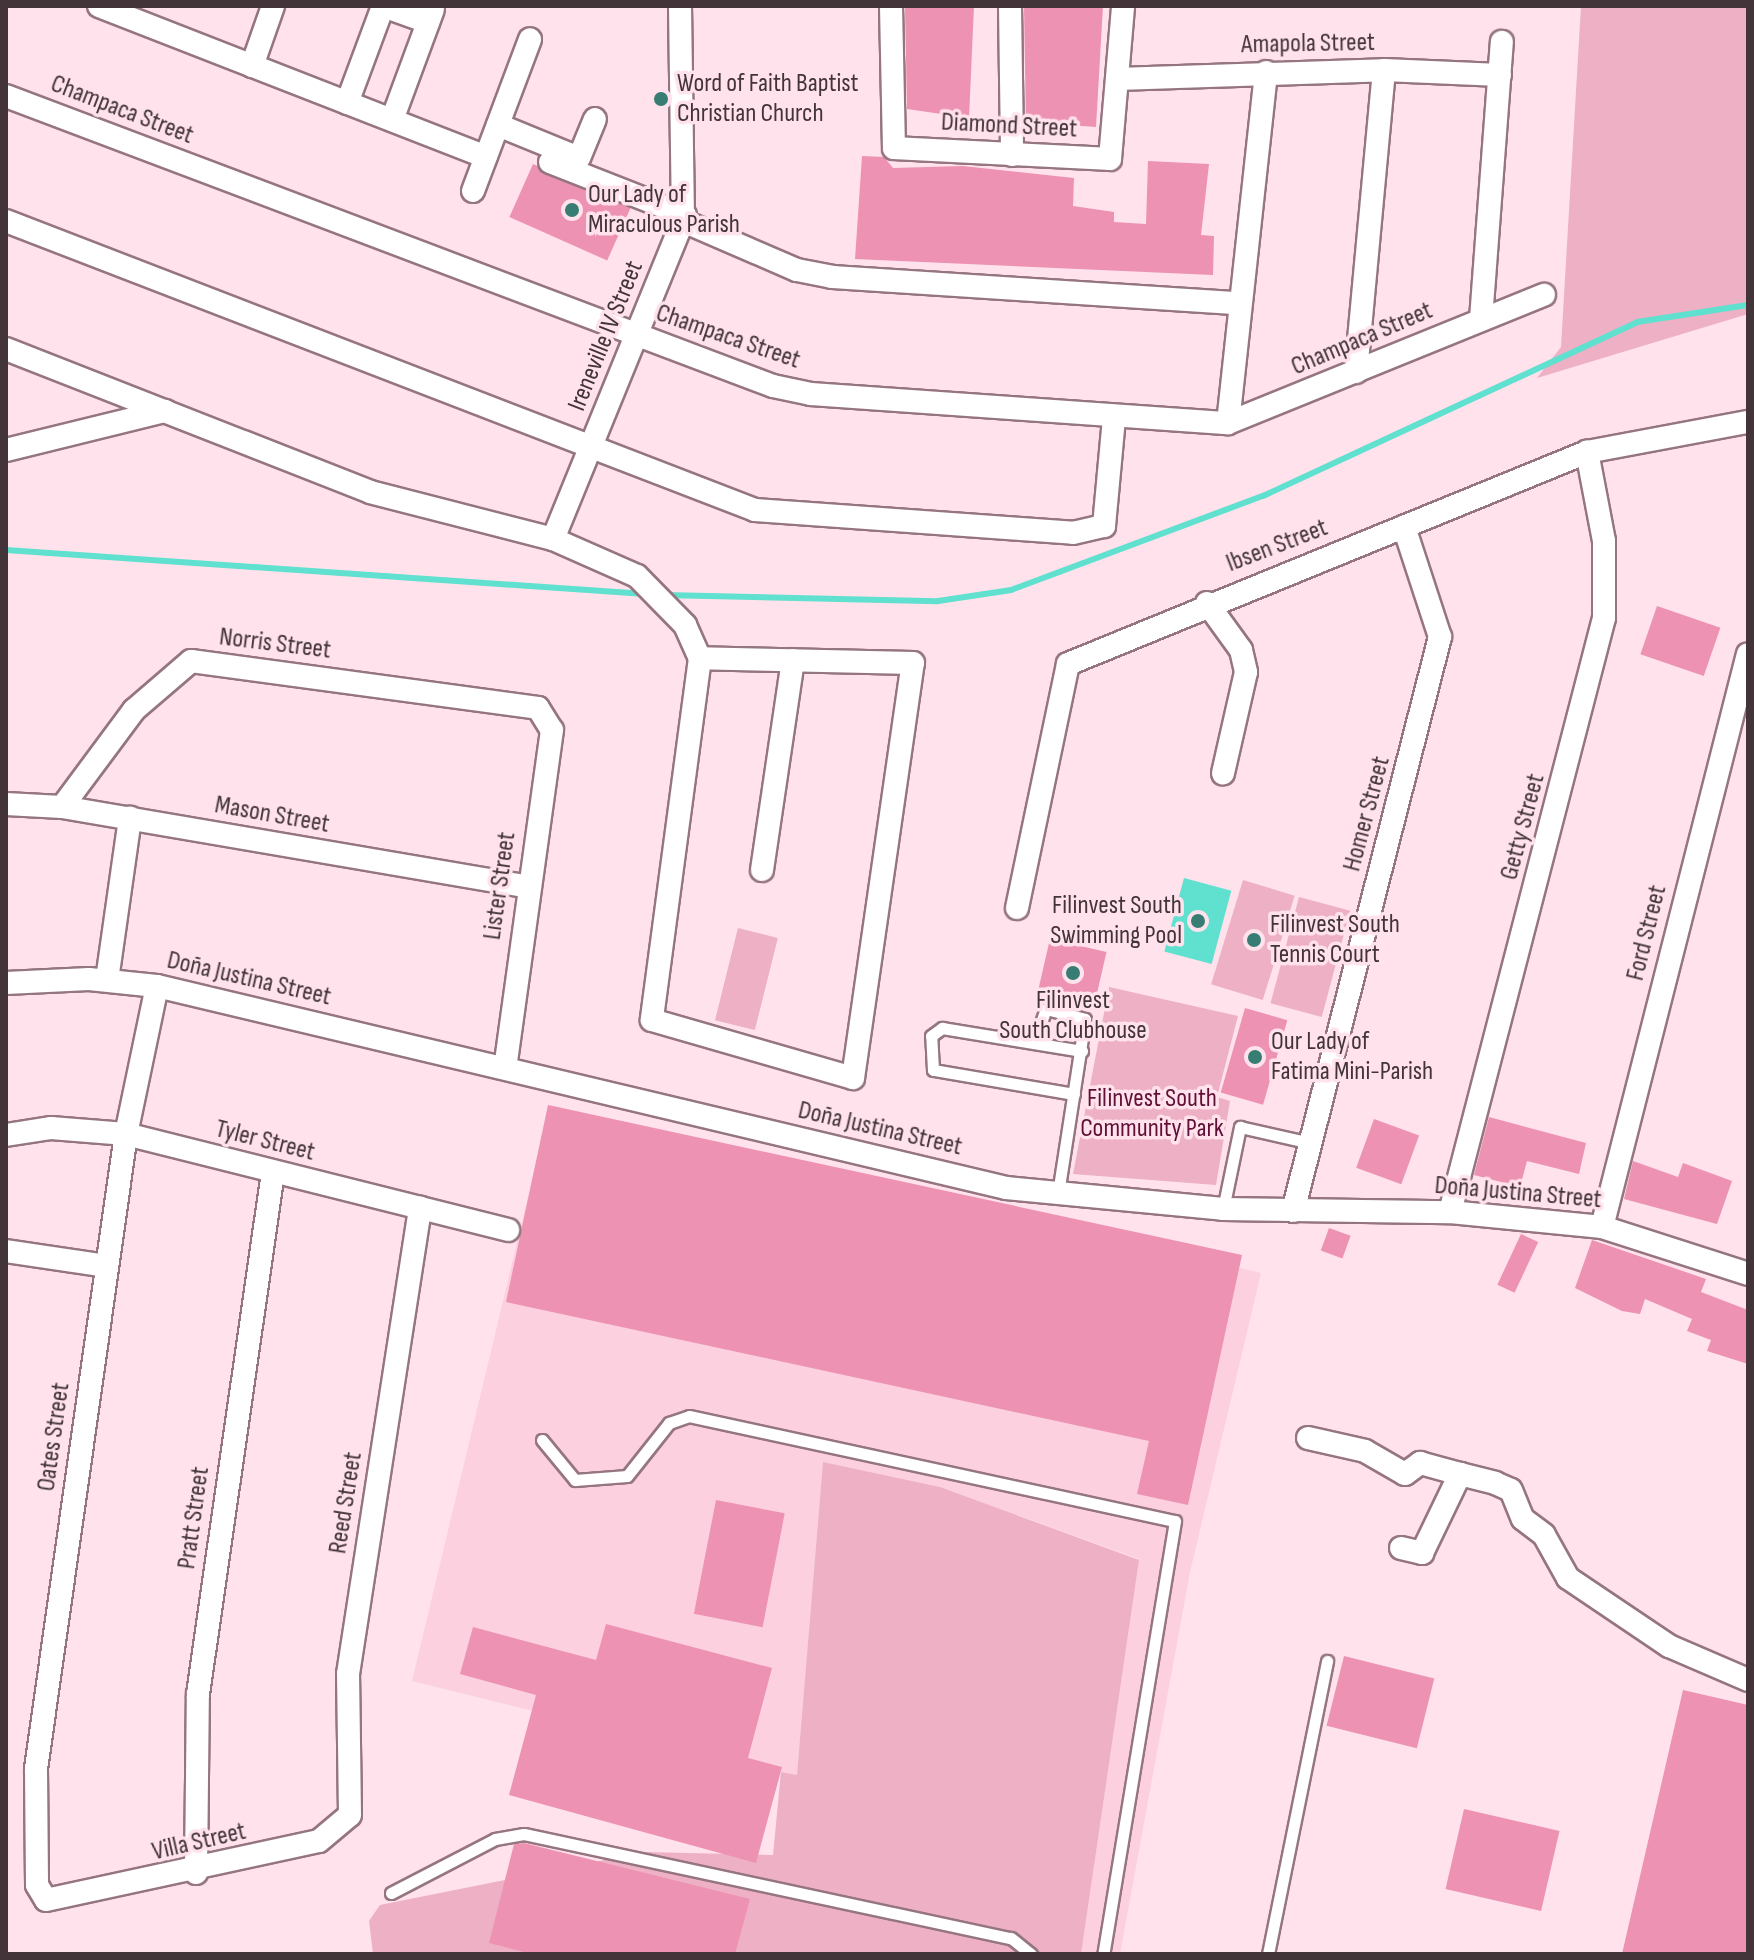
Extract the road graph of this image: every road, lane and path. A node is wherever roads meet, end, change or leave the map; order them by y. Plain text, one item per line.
1 (99, 6) edge
2 (273, 6) edge
3 (383, 6) edge
4 (680, 6) edge
5 (891, 6) edge
6 (1010, 6) edge
7 (1123, 6) edge
8 (156, 16) edge
9 (530, 39) dead end
10 (1502, 42) dead end
11 (252, 66) junction
12 (1384, 70) junction
13 (1266, 72) junction
14 (1500, 75) junction
15 (1117, 79) junction
16 (6, 96) edge
17 (347, 103) junction
18 (595, 119) dead end
19 (392, 120) junction
20 (498, 125) junction
21 (1012, 155) junction
22 (486, 157) junction
23 (550, 162) dead end
24 (473, 191) dead end
25 (684, 218) junction
26 (6, 221) edge
27 (1544, 295) dead end
28 (1238, 303) junction
29 (1481, 319) junction
30 (636, 335) junction
31 (6, 349) edge
32 (1356, 372) junction
33 (165, 411) junction
34 (1114, 418) junction
35 (1228, 423) junction
36 (1747, 427) edge
37 (590, 447) junction
38 (6, 450) edge
39 (1587, 452) junction
40 (1404, 527) junction
41 (553, 539) junction
42 (1207, 603) junction
43 (1748, 654) edge
44 (700, 658) junction
45 (793, 660) junction
46 (545, 714) joint
47 (1223, 773) dead end
48 (6, 804) edge
49 (62, 807) junction
50 (130, 818) junction
51 (762, 870) dead end
52 (528, 887) junction
53 (1017, 908) dead end
54 (107, 980) junction
55 (6, 983) edge
56 (157, 986) junction
57 (1034, 1043) junction
58 (1082, 1051) junction
59 (505, 1068) junction
60 (1074, 1094) junction
61 (126, 1134) junction
62 (6, 1135) edge
63 (1311, 1143) junction
64 (273, 1172) junction
65 (1058, 1193) junction
66 (420, 1208) junction
67 (1223, 1209) junction
68 (1293, 1211) junction
69 (1450, 1212) junction
70 (1602, 1227) junction
71 (508, 1230) dead end
72 (6, 1251) edge
73 (107, 1266) junction
74 (1748, 1274) edge
75 (1308, 1438) dead end
76 (542, 1440) dead end
77 (1460, 1474) junction
78 (1401, 1548) dead end
79 (1327, 1661) dead end
80 (1748, 1680) edge
81 (352, 1807) joint
82 (196, 1873) junction
83 (391, 1893) dead end
84 (42, 1898) joint
85 (1031, 1954) edge
86 (1103, 1954) edge
87 (1268, 1954) edge

1 - 8 street
2 - 11 street
3 - 17 street
3 - 19 street
4 - 25 street, Ireneville IV Street
5 - 21 street, Diamond Street
6 - 21 street
7 - 15 street, Diamond Street
8 - 11 street
9 - 20 street
10 - 14 street
11 - 17 street
12 - 13 street, Amapola Street
12 - 14 street, Amapola Street
12 - 32 street
13 - 15 street, Amapola Street
13 - 28 street
14 - 29 street
15 - 21 street, Diamond Street
16 - 30 street, Champaca Street
17 - 19 street
18 - 20 street
19 - 22 street
20 - 22 street
22 - 24 street
23 - 25 street
25 - 28 street
25 - 30 street, Ireneville IV Street
26 - 37 street
27 - 29 street, Champaca Street
28 - 35 street
29 - 32 street, Champaca Street
30 - 34 street, Champaca Street
30 - 37 street, Ireneville IV Street
31 - 33 street
32 - 35 street, Champaca Street
33 - 38 street
33 - 41 street
34 - 35 street, Champaca Street
34 - 37 street
36 - 39 street, Ibsen Street
37 - 41 street, Ireneville IV Street
39 - 40 street, Ibsen Street
39 - 69 street, Getty Street
40 - 42 street, Ibsen Street
40 - 63 street, Homer Street
41 - 44 street
42 - 47 street
42 - 53 street, Ibsen Street
43 - 70 street, Ford Street
44 - 45 street
44 - 45 street
45 - 51 street
46 - 49 street, Norris Street
46 - 52 street, Lister Street
48 - 49 street, Mason Street
49 - 50 street, Mason Street
50 - 52 street, Mason Street
50 - 54 street
52 - 59 street, Lister Street
54 - 55 street, Doña Justina Street
54 - 56 street, Doña Justina Street
56 - 59 street, Doña Justina Street
56 - 61 street, Oates Street
57 - 58 lane
57 - 58 lane
57 - 60 lane
58 - 60 lane
59 - 65 street, Doña Justina Street
60 - 65 lane
61 - 62 street, Tyler Street
61 - 64 street, Tyler Street
61 - 73 street, Oates Street
63 - 67 lane
63 - 68 street, Homer Street
64 - 66 street, Tyler Street
64 - 82 street, Pratt Street
65 - 67 street, Doña Justina Street
66 - 71 street, Tyler Street
66 - 81 street, Reed Street
67 - 68 street, Doña Justina Street
68 - 69 street, Doña Justina Street
69 - 70 street, Doña Justina Street
70 - 74 street, Doña Justina Street
72 - 73 street
73 - 84 street, Oates Street
75 - 77 street
76 - 86 lane
77 - 78 street
77 - 80 street
79 - 87 lane
81 - 82 street, Villa Street
82 - 84 street, Villa Street
83 - 85 lane

